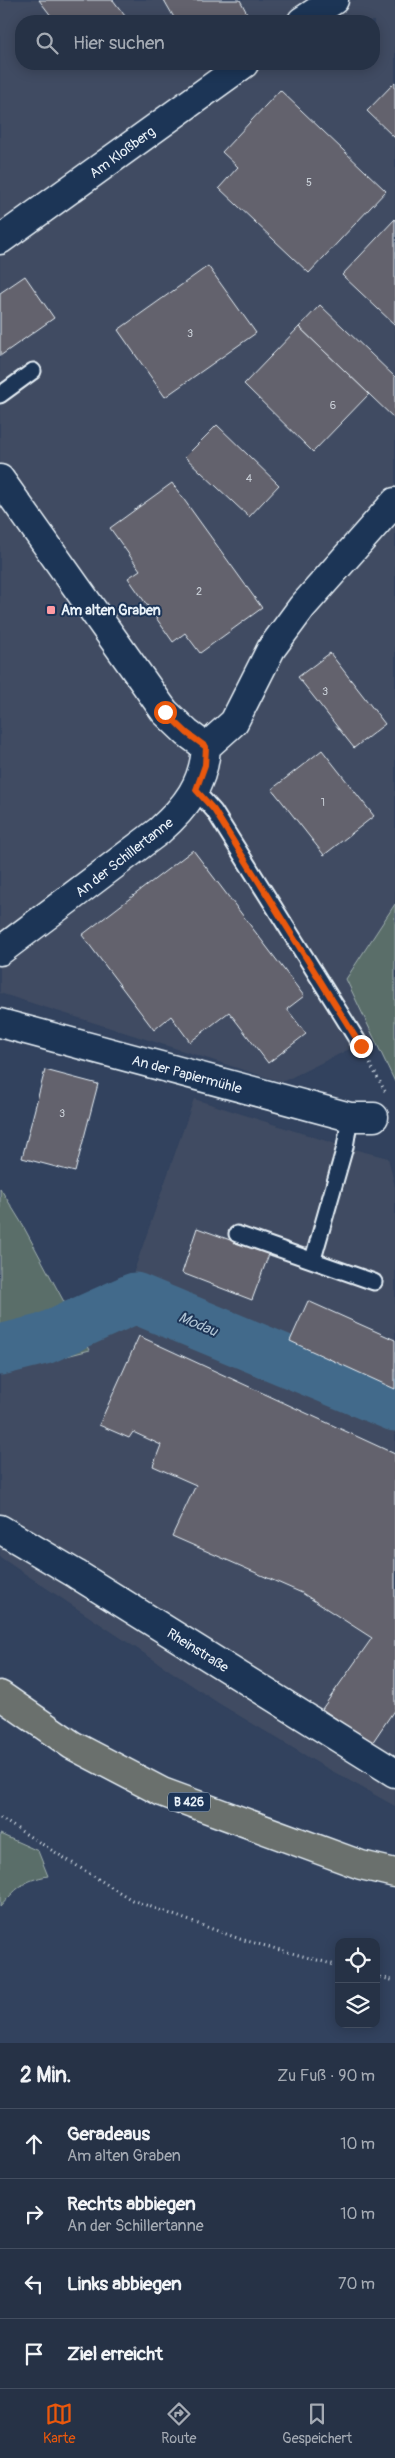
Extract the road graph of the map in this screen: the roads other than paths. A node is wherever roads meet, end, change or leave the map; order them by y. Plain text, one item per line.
1 (334, 0) edge
2 (311, 15) edge
3 (236, 70) edge
4 (0, 240) edge
5 (33, 371) dead end
6 (0, 395) edge
7 (0, 479) edge
8 (395, 502) edge
9 (206, 747) junction
10 (196, 790) junction
11 (0, 951) edge
12 (0, 1023) edge
13 (361, 1046) road end
14 (370, 1109) joint
15 (237, 1234) dead end
16 (313, 1259) junction
17 (374, 1282) dead end
18 (0, 1529) edge
19 (0, 1695) edge
20 (395, 1773) edge
21 (395, 1873) edge

1 - 2 street
3 - 4 street, Am Kloßberg
5 - 6 lane
7 - 9 street
8 - 9 street
9 - 10 street, An der Schillertanne
10 - 11 street, An der Schillertanne
10 - 13 lane
12 - 14 street, An der Papiermühle
14 - 16 lane
15 - 16 lane
16 - 17 lane
18 - 20 street, Rheinstraße
19 - 21 main road, B 426

